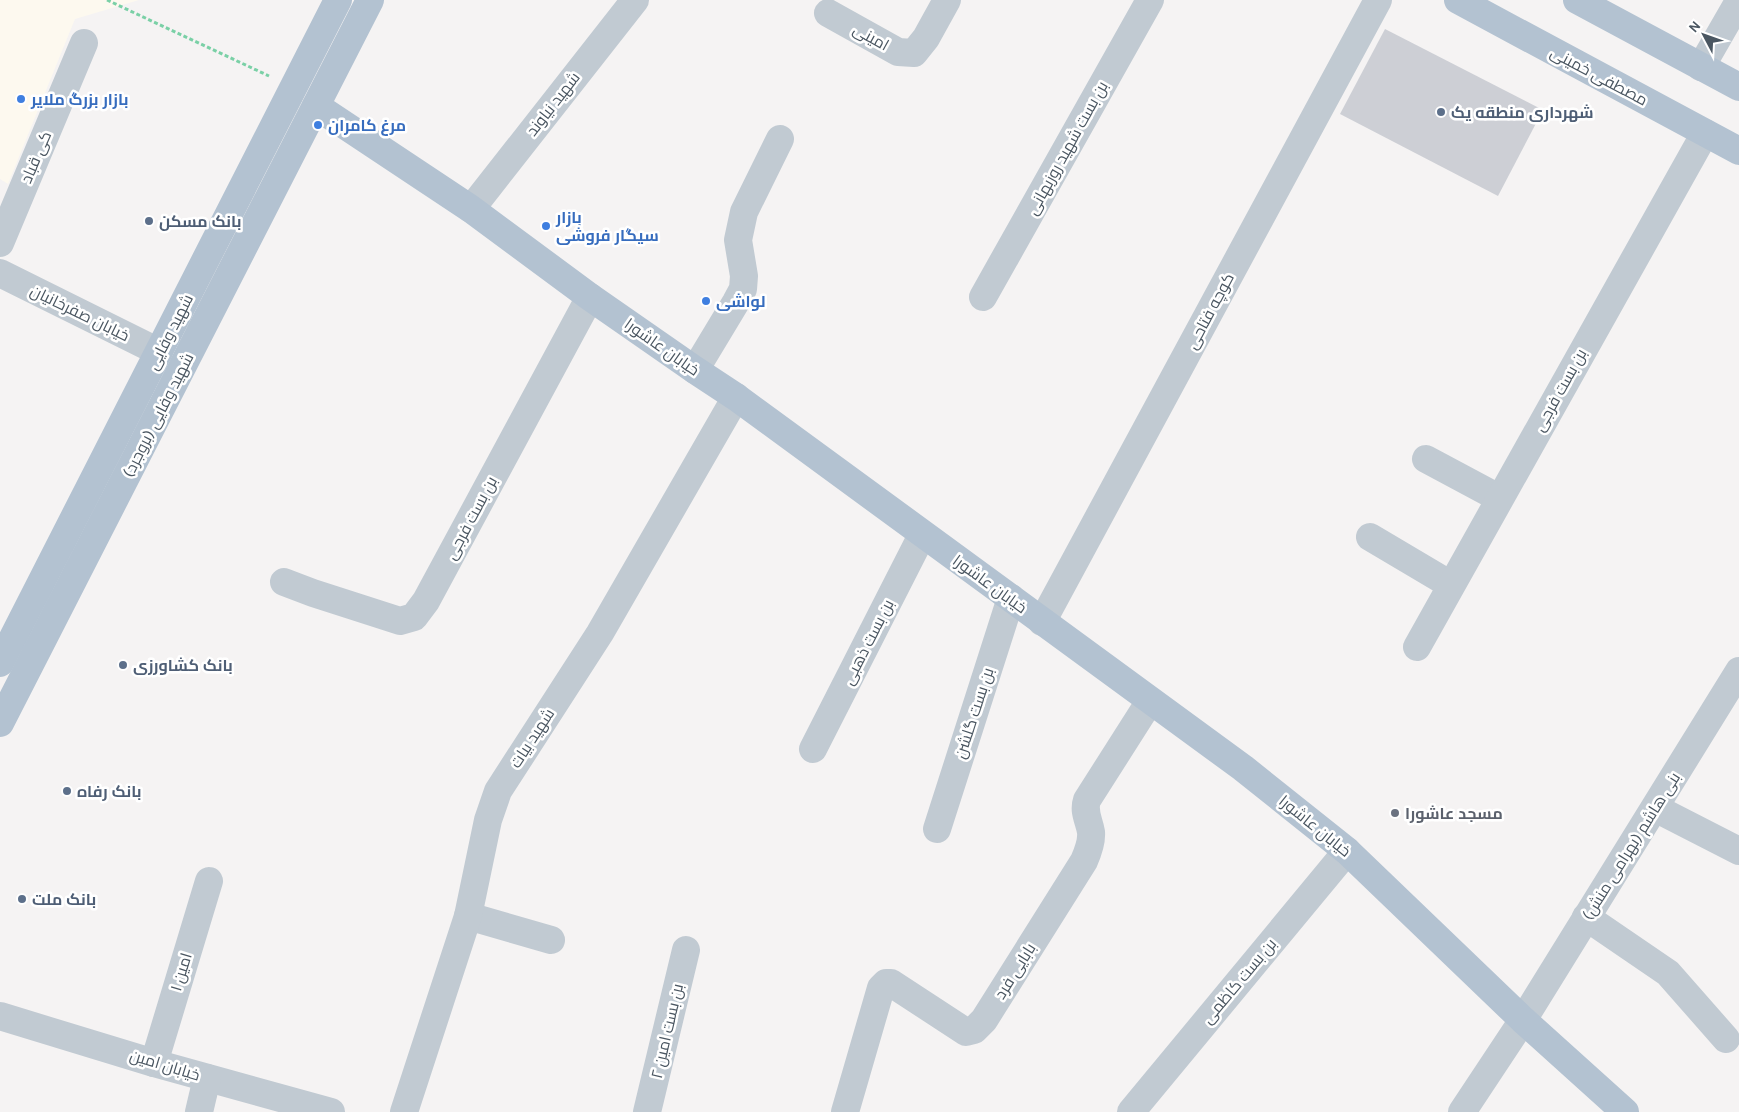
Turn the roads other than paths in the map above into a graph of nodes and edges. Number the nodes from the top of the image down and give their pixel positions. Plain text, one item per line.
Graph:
1 (338, 0) edge
2 (370, 0) edge
3 (635, 0) edge
4 (947, 0) edge
5 (1150, 0) edge
6 (1378, 0) edge
7 (1458, 0) edge
8 (1577, 0) edge
9 (1739, 1) edge
10 (828, 13) dead end
11 (84, 43) dead end
12 (1701, 67) junction
13 (1739, 88) edge
14 (316, 106) junction
15 (1705, 133) junction
16 (780, 139) dead end
17 (1739, 151) edge
18 (470, 209) junction
19 (0, 243) edge
20 (0, 273) edge
21 (590, 297) junction
22 (983, 297) dead end
23 (159, 352) junction
24 (694, 370) junction
25 (736, 397) junction
26 (1426, 459) dead end
27 (1499, 498) junction
28 (922, 535) junction
29 (1370, 537) dead end
30 (284, 582) dead end
31 (1451, 585) junction
32 (1011, 598) junction
33 (1042, 622) junction
34 (1417, 647) dead end
35 (0, 663) edge
36 (1739, 671) edge
37 (1150, 701) junction
38 (0, 723) edge
39 (813, 750) dead end
40 (1654, 808) junction
41 (937, 829) dead end
42 (1347, 851) junction
43 (1739, 851) edge
44 (209, 881) dead end
45 (468, 916) junction
46 (1586, 917) junction
47 (551, 940) dead end
48 (686, 950) dead end
49 (0, 1016) edge
50 (1523, 1020) junction
51 (1726, 1039) dead end
52 (154, 1063) junction
53 (207, 1078) junction
54 (199, 1112) edge
55 (331, 1112) edge
56 (404, 1112) edge
57 (647, 1112) edge
58 (845, 1112) edge
59 (1131, 1112) edge
60 (1462, 1112) edge
61 (1625, 1112) edge

1 - 23 main road, شهید وفایی
2 - 14 main road
3 - 18 street, شهید نیاوند
4 - 10 street, امینی
5 - 22 street, بن بست شهید روزبهانی
6 - 33 street, کوچه فتاحی
7 - 15 main road, مصطفی خمینی
8 - 12 main road
9 - 12 street
11 - 19 street, کی قباد
12 - 13 main road
14 - 18 main road, خیابان عاشورا
14 - 38 main road, شهید وفایی (بروجرد)
15 - 17 main road, مصطفی خمینی
15 - 27 street, بن بست فرجی
16 - 24 street
18 - 21 main road, خیابان عاشورا
20 - 23 street, خیابان صفرخانیان
21 - 24 main road, خیابان عاشورا
21 - 30 street, بن بست فرجی
23 - 35 main road, شهید وفایی
24 - 25 main road, خیابان عاشورا
25 - 28 main road, خیابان عاشورا
25 - 45 street, شهید بیات
26 - 27 street
27 - 31 street, بن بست فرجی
28 - 32 main road, خیابان عاشورا
28 - 39 street, بن بست ذهبی
29 - 31 street
31 - 34 street, بن بست فرجی
32 - 33 main road, خیابان عاشورا
32 - 41 street, بن بست گلشن
33 - 37 main road, خیابان عاشورا
36 - 40 street, بنی هاشم (بهرامی منش)
37 - 42 main road, خیابان عاشورا
37 - 58 street, بابایی فرد
40 - 43 street
40 - 46 street, بنی هاشم (بهرامی منش)
42 - 50 main road, خیابان عاشورا
42 - 59 street, بن بست کاظمی
44 - 52 street, امین ۱
45 - 47 street
45 - 56 street, شهید بیات
46 - 50 street, بنی هاشم (بهرامی منش)
46 - 51 street
48 - 57 street, بن بست امین ۲
49 - 52 street, خیابان امین
50 - 60 street, بنی هاشم (بهرامی منش)
50 - 61 main road, خیابان عاشورا
52 - 53 street, خیابان امین
53 - 54 street
53 - 55 street, خیابان امین

